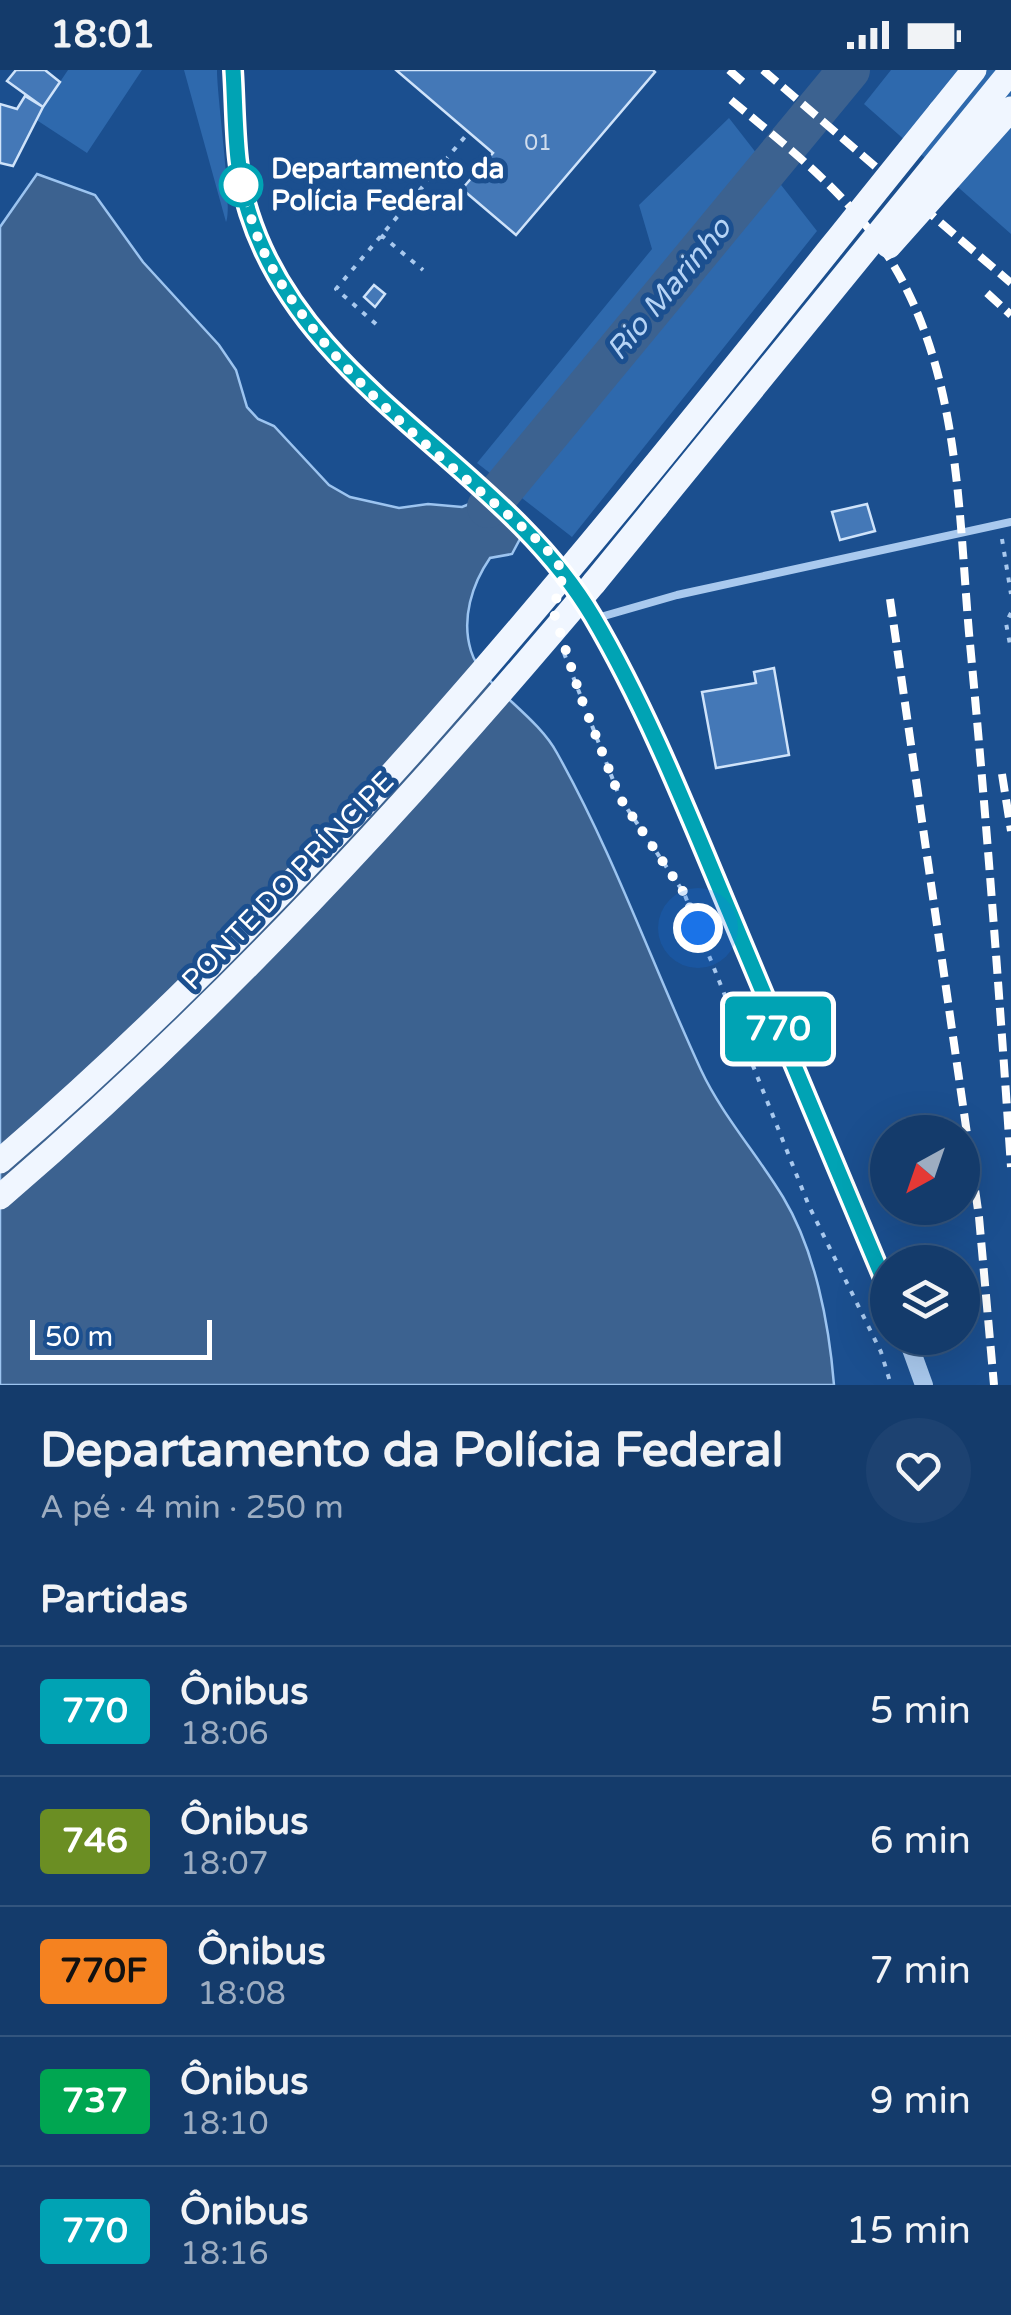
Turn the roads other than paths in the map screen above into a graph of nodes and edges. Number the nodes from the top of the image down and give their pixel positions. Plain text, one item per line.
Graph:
1 (233, 70) edge
2 (972, 70) edge
3 (1011, 71) edge
4 (1011, 109) edge
5 (656, 507) junction
6 (1011, 522) edge
7 (594, 619) junction
8 (0, 1162) edge
9 (0, 1198) edge
10 (870, 1247) edge
11 (913, 1355) edge
12 (924, 1385) edge

1 - 7 street
2 - 8 main road, PONTE DO PRÍNCIPE, bridge
3 - 5 main road, bridge
4 - 5 main road, bridge
5 - 9 main road, PONTE DO PRÍNCIPE, bridge
6 - 7 lane
7 - 10 street
11 - 12 street

